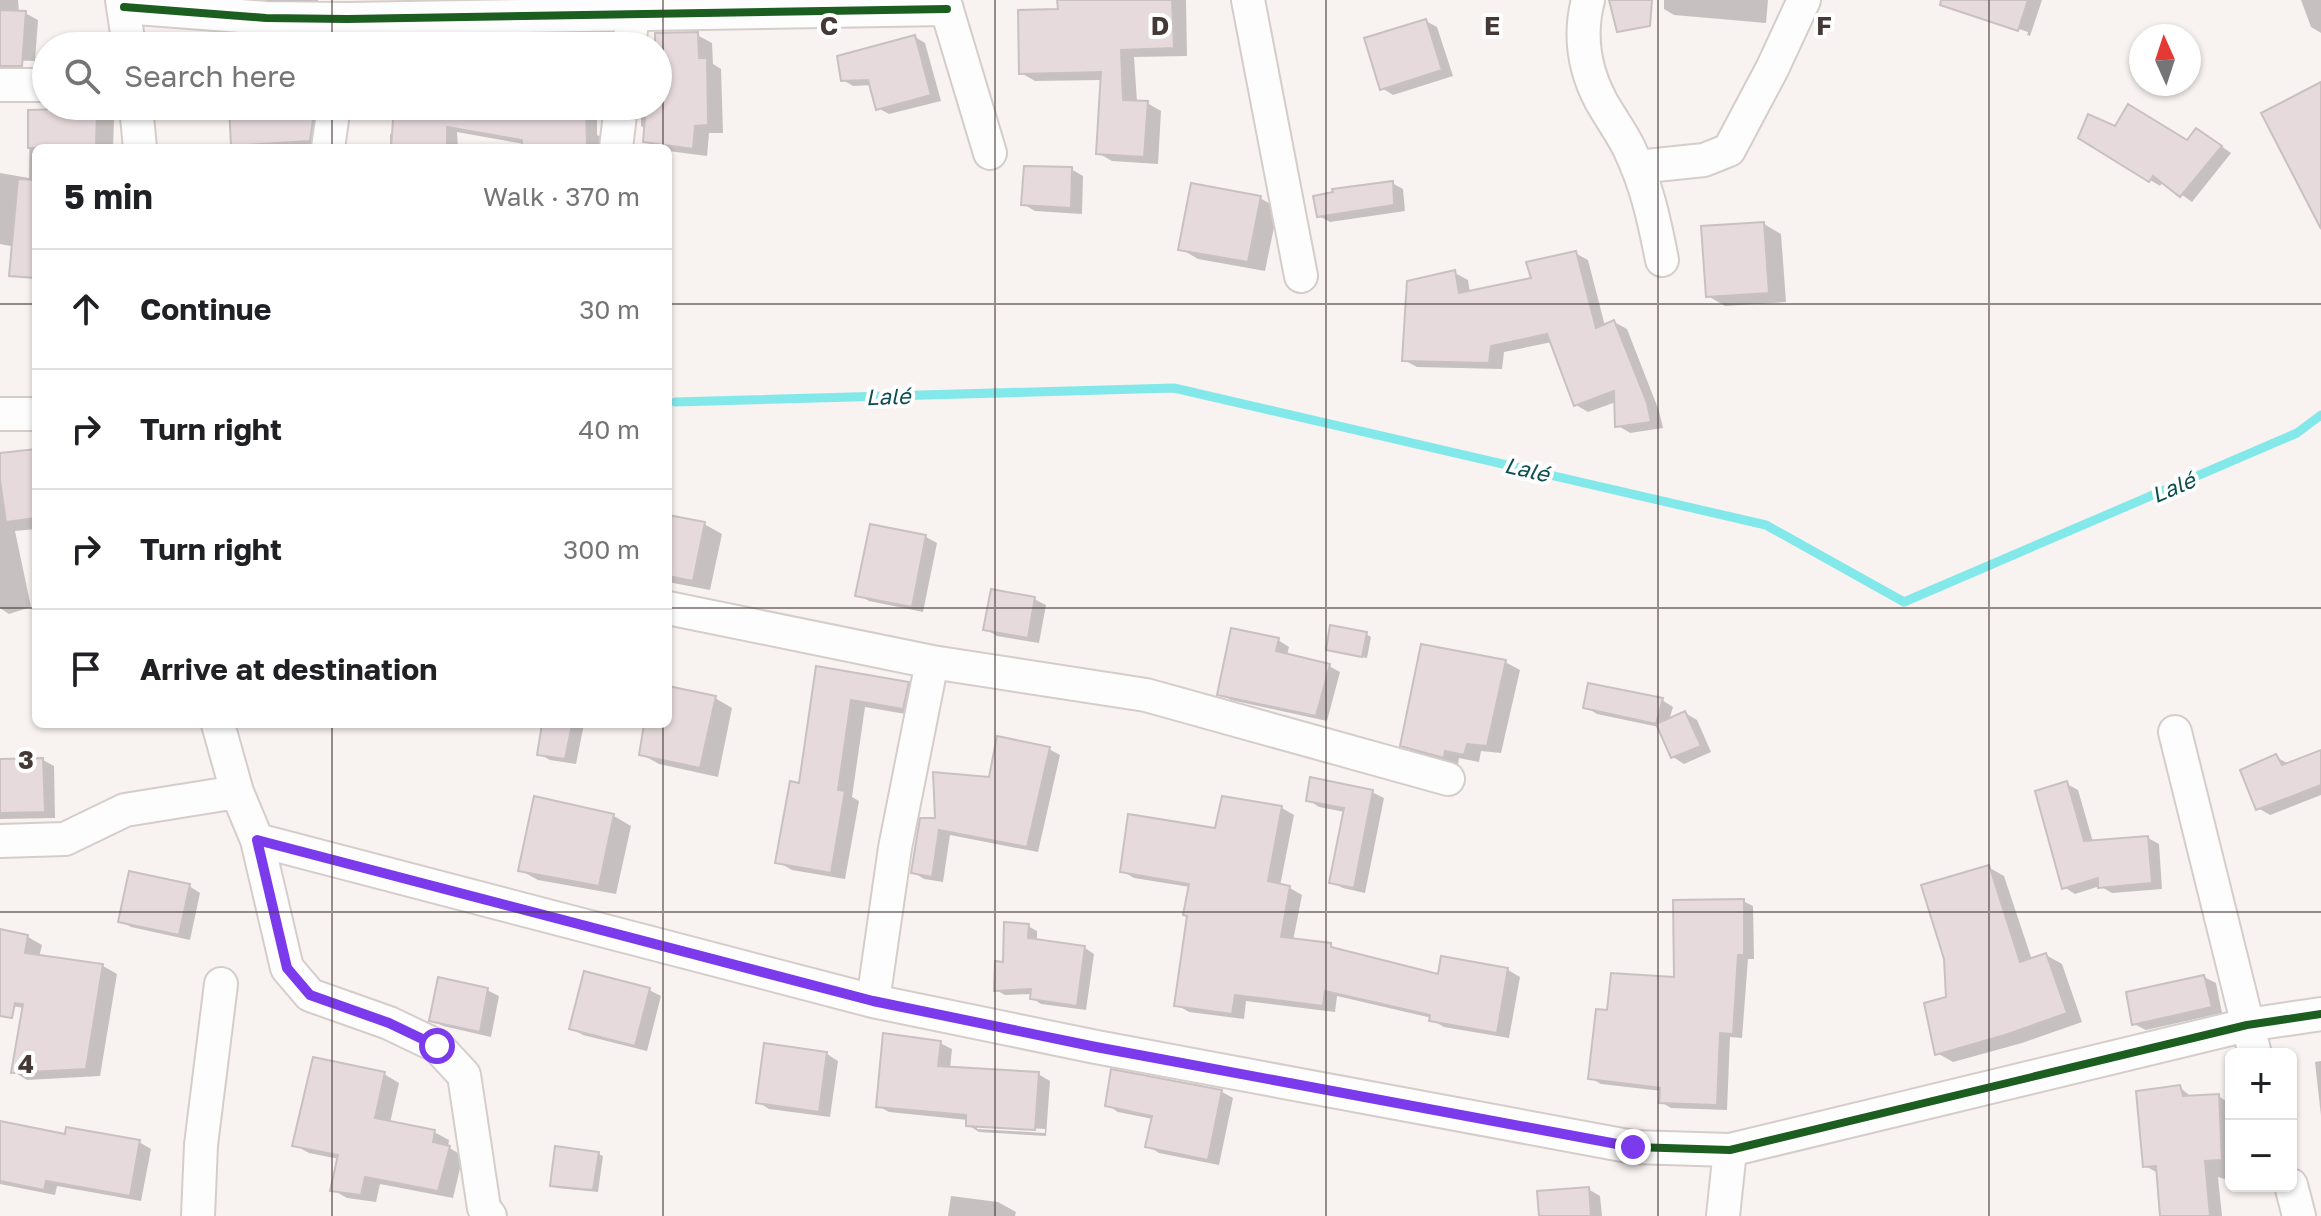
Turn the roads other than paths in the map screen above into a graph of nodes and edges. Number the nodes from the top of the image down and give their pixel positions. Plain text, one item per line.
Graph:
1 (1248, 0) edge
2 (1588, 0) edge
3 (1804, 0) edge
4 (123, 4) edge
5 (946, 5) edge
6 (633, 14) junction
7 (127, 32) edge
8 (345, 32) edge
9 (631, 32) edge
10 (0, 85) edge
11 (32, 85) edge
12 (137, 120) edge
13 (332, 120) edge
14 (619, 120) edge
15 (140, 144) edge
16 (329, 144) edge
17 (616, 144) edge
18 (990, 153) dead end
19 (1637, 167) junction
20 (1662, 260) dead end
21 (1301, 276) dead end
22 (0, 414) edge
23 (32, 414) edge
24 (672, 609) edge
25 (932, 662) junction
26 (219, 728) edge
27 (2175, 732) dead end
28 (1448, 779) dead end
29 (237, 792) junction
30 (257, 840) junction
31 (0, 841) edge
32 (221, 984) dead end
33 (873, 1001) junction
34 (2321, 1014) edge
35 (2251, 1040) edge
36 (1730, 1150) junction
37 (2293, 1192) edge
38 (198, 1216) edge
39 (490, 1216) edge
40 (1723, 1216) edge
41 (2299, 1216) edge

1 - 21 street
2 - 19 street
3 - 19 street
4 - 7 street
4 - 8 street
5 - 6 street
5 - 18 street
6 - 8 street
6 - 9 street
10 - 11 street
12 - 15 street
13 - 16 street
14 - 17 street
19 - 20 street
22 - 23 street
24 - 25 street
25 - 28 street
25 - 33 street
26 - 29 street
27 - 35 street
29 - 30 street
29 - 31 street
30 - 33 street
30 - 39 street
32 - 38 street
33 - 36 street
34 - 35 street
35 - 36 street
36 - 40 street
37 - 41 street

